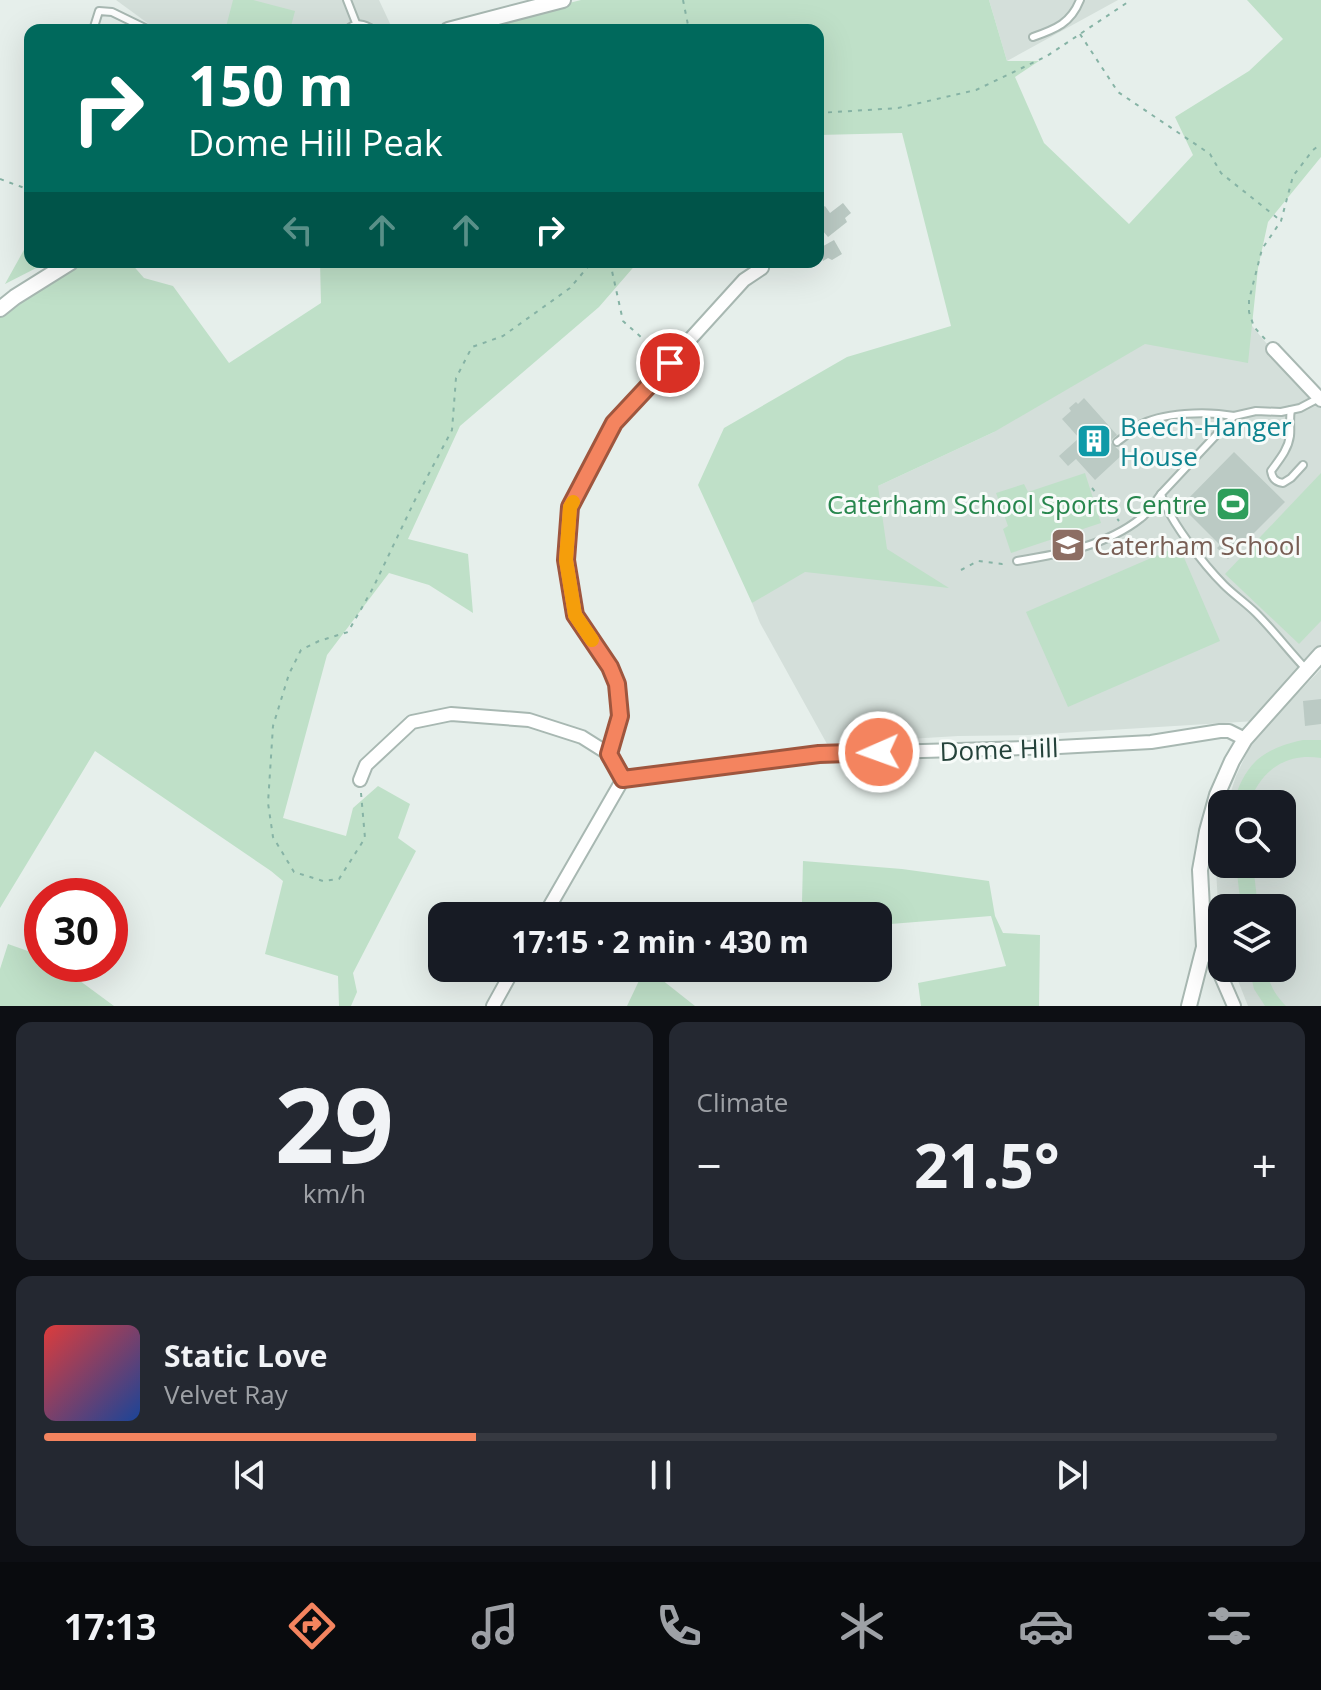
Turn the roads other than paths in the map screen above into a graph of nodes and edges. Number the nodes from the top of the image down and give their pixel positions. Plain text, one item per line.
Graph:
1 (347, 0) edge
2 (563, 0) edge
3 (1080, 0) edge
4 (356, 23) joint
5 (95, 24) edge
6 (137, 24) edge
7 (361, 24) edge
8 (471, 24) edge
9 (1033, 37) dead end
10 (62, 268) edge
11 (762, 268) dead end
12 (0, 309) edge
13 (1273, 349) road end
14 (1320, 399) edge
15 (1291, 410) junction
16 (1234, 416) junction
17 (1117, 442) dead end
18 (1303, 465) dead end
19 (1161, 494) junction
20 (1017, 561) road end
21 (1321, 654) edge
22 (1306, 669) junction
23 (1245, 739) junction
24 (609, 754) junction
25 (623, 779) junction
26 (360, 780) road end
27 (552, 902) edge
28 (1204, 947) junction
29 (506, 982) edge
30 (493, 1006) edge
31 (1189, 1006) edge
32 (1234, 1006) edge

1 - 4 lane
2 - 8 street
3 - 9 lane
4 - 7 lane
5 - 6 lane
10 - 12 street
11 - 24 street
13 - 14 street
14 - 15 lane
15 - 16 lane
15 - 18 lane
16 - 17 lane
16 - 19 lane
19 - 20 lane
19 - 22 lane
21 - 22 street
22 - 23 street
23 - 25 street, Dome Hill
23 - 28 street
24 - 25 street
24 - 26 street
25 - 27 street
28 - 31 street
28 - 32 street
29 - 30 street

